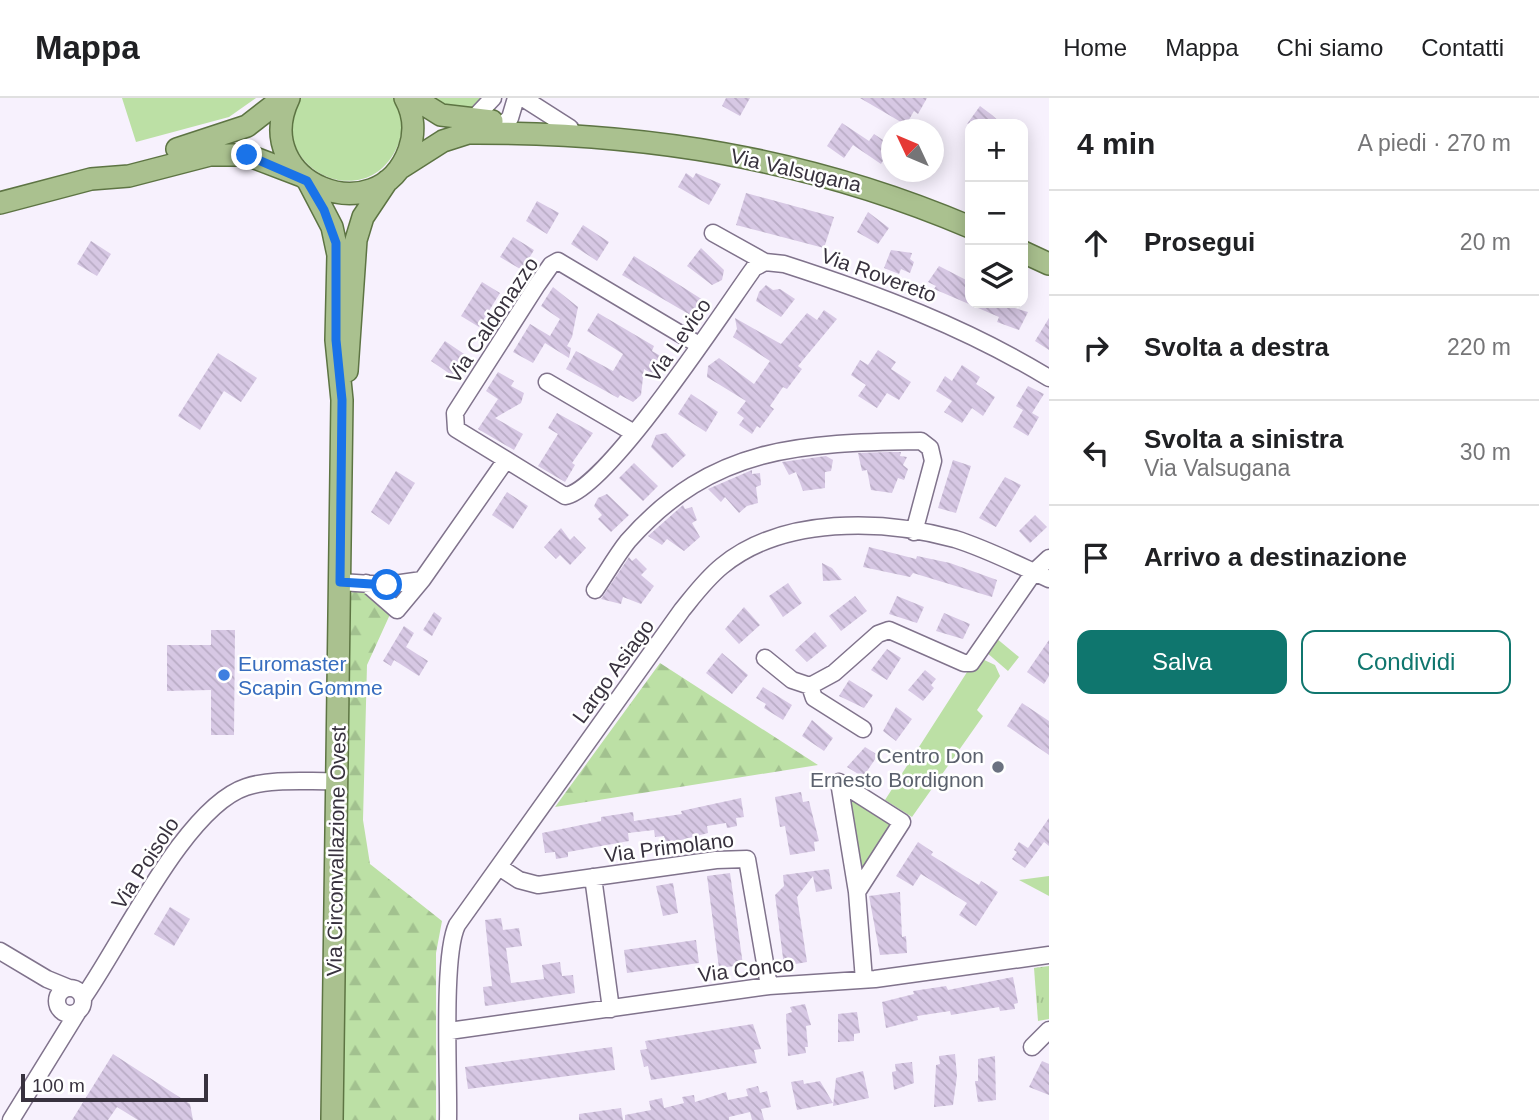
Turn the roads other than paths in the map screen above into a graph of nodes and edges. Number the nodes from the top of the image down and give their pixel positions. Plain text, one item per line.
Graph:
1 (286, 98) edge
2 (405, 98) edge
3 (414, 98) edge
4 (493, 98) edge
5 (516, 98) edge
6 (523, 98) edge
7 (473, 119) junction
8 (506, 122) junction
9 (570, 128) junction
10 (454, 137) junction
11 (616, 137) junction
12 (393, 175) junction
13 (91, 179) junction
14 (305, 179) junction
15 (0, 203) edge
16 (965, 225) edge
17 (713, 233) dead end
18 (1028, 254) edge
19 (1049, 264) edge
20 (760, 265) junction
21 (699, 345) junction
22 (1049, 378) edge
23 (547, 383) dead end
24 (342, 400) junction
25 (635, 433) junction
26 (506, 460) junction
27 (574, 495) joint
28 (914, 532) junction
29 (1049, 558) edge
30 (1042, 576) edge
31 (422, 580) junction
32 (340, 582) junction
33 (366, 583) junction
34 (595, 590) dead end
35 (765, 659) dead end
36 (810, 686) junction
37 (863, 729) dead end
38 (337, 781) junction
39 (499, 867) junction
40 (593, 877) junction
41 (857, 892) junction
42 (0, 951) edge
43 (1049, 956) edge
44 (864, 980) junction
45 (769, 986) junction
46 (73, 997) junction
47 (611, 1009) junction
48 (1049, 1030) edge
49 (449, 1031) junction
50 (1032, 1047) dead end
51 (11, 1120) edge
52 (332, 1120) edge
53 (448, 1120) edge

1 - 13 main road
1 - 14 main road, Via Circonvallazione Ovest
2 - 12 main road, Via Circonvallazione Ovest
3 - 7 main road, Via Valsugana
4 - 7 street
5 - 8 street
6 - 9 street
7 - 8 main road, Via Valsugana
8 - 9 main road, Via Valsugana
8 - 10 street
9 - 11 main road, Via Valsugana
10 - 11 main road, Via Valsugana
10 - 12 main road, Via Valsugana
11 - 16 main road, Via Valsugana
12 - 14 main road
12 - 24 main road, Via Circonvallazione Ovest
13 - 14 main road
13 - 15 main road
14 - 24 main road, Via Circonvallazione Ovest
17 - 20 street, Via Rovereto
18 - 19 main road
20 - 21 street, Via Levico
20 - 22 street, Via Rovereto
21 - 25 street, Via Levico
21 - 26 street, Via Caldonazzo
23 - 25 street
24 - 32 main road, Via Circonvallazione Ovest
25 - 27 street, Via Levico
26 - 27 street, Via Caldonazzo
26 - 31 street
28 - 30 street, Largo Asiago
28 - 34 street
28 - 39 street, Largo Asiago
29 - 30 street
30 - 36 street
31 - 33 street
31 - 33 street
32 - 33 street
32 - 38 main road, Via Circonvallazione Ovest
35 - 36 street
36 - 37 street
38 - 46 street, Via Poisolo
38 - 52 main road, Via Circonvallazione Ovest
39 - 40 street, Via Primolano
39 - 49 street, Largo Asiago
40 - 45 street, Via Primolano
40 - 47 street, Via Primolano
41 - 41 street
41 - 44 street
42 - 46 street
43 - 44 street, Via Conco
44 - 45 street, Via Conco
45 - 47 street, Via Conco
46 - 51 street
47 - 49 street, Via Conco
48 - 50 street
49 - 53 street, Largo Asiago

